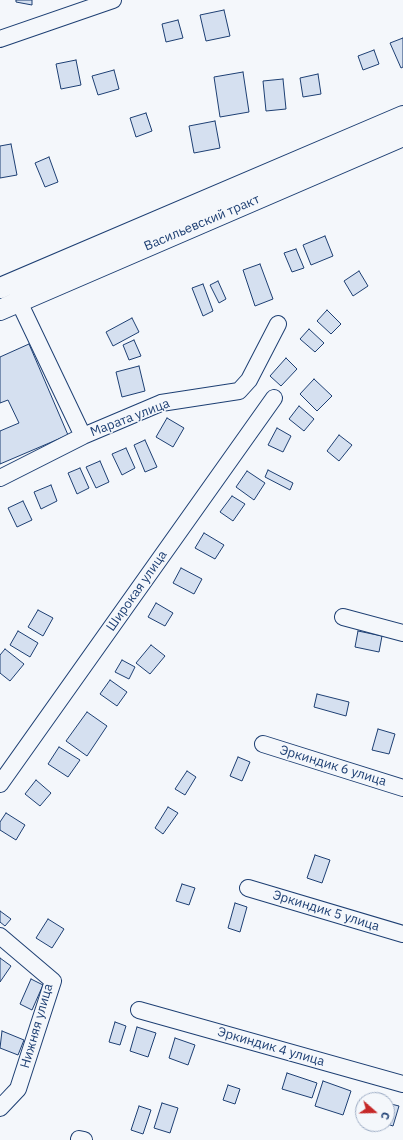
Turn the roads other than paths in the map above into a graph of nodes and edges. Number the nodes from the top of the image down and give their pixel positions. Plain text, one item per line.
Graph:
1 (113, 0) edge
2 (0, 39) edge
3 (403, 116) edge
4 (403, 136) edge
5 (0, 288) edge
6 (19, 302) junction
7 (0, 310) edge
8 (278, 324) dead end
9 (274, 398) dead end
10 (83, 436) junction
11 (0, 478) edge
12 (343, 617) dead end
13 (403, 633) edge
14 (263, 744) dead end
15 (0, 784) edge
16 (403, 788) edge
17 (248, 888) dead end
18 (403, 934) edge
19 (0, 936) edge
20 (139, 1010) dead end
21 (403, 1084) edge
22 (0, 1108) edge

1 - 2 street
3 - 5 main road, Васильевский тракт
4 - 6 main road, Васильевский тракт
6 - 7 main road, Васильевский тракт
6 - 10 street
8 - 10 street, Марата улица
9 - 15 street, Широкая улица
10 - 11 street, Марата улица
12 - 13 street
14 - 16 street, Эркиндик 6 улица
17 - 18 street, Эркиндик 5 улица
19 - 22 street, Нижняя улица
20 - 21 street, Эркиндик 4 улица

